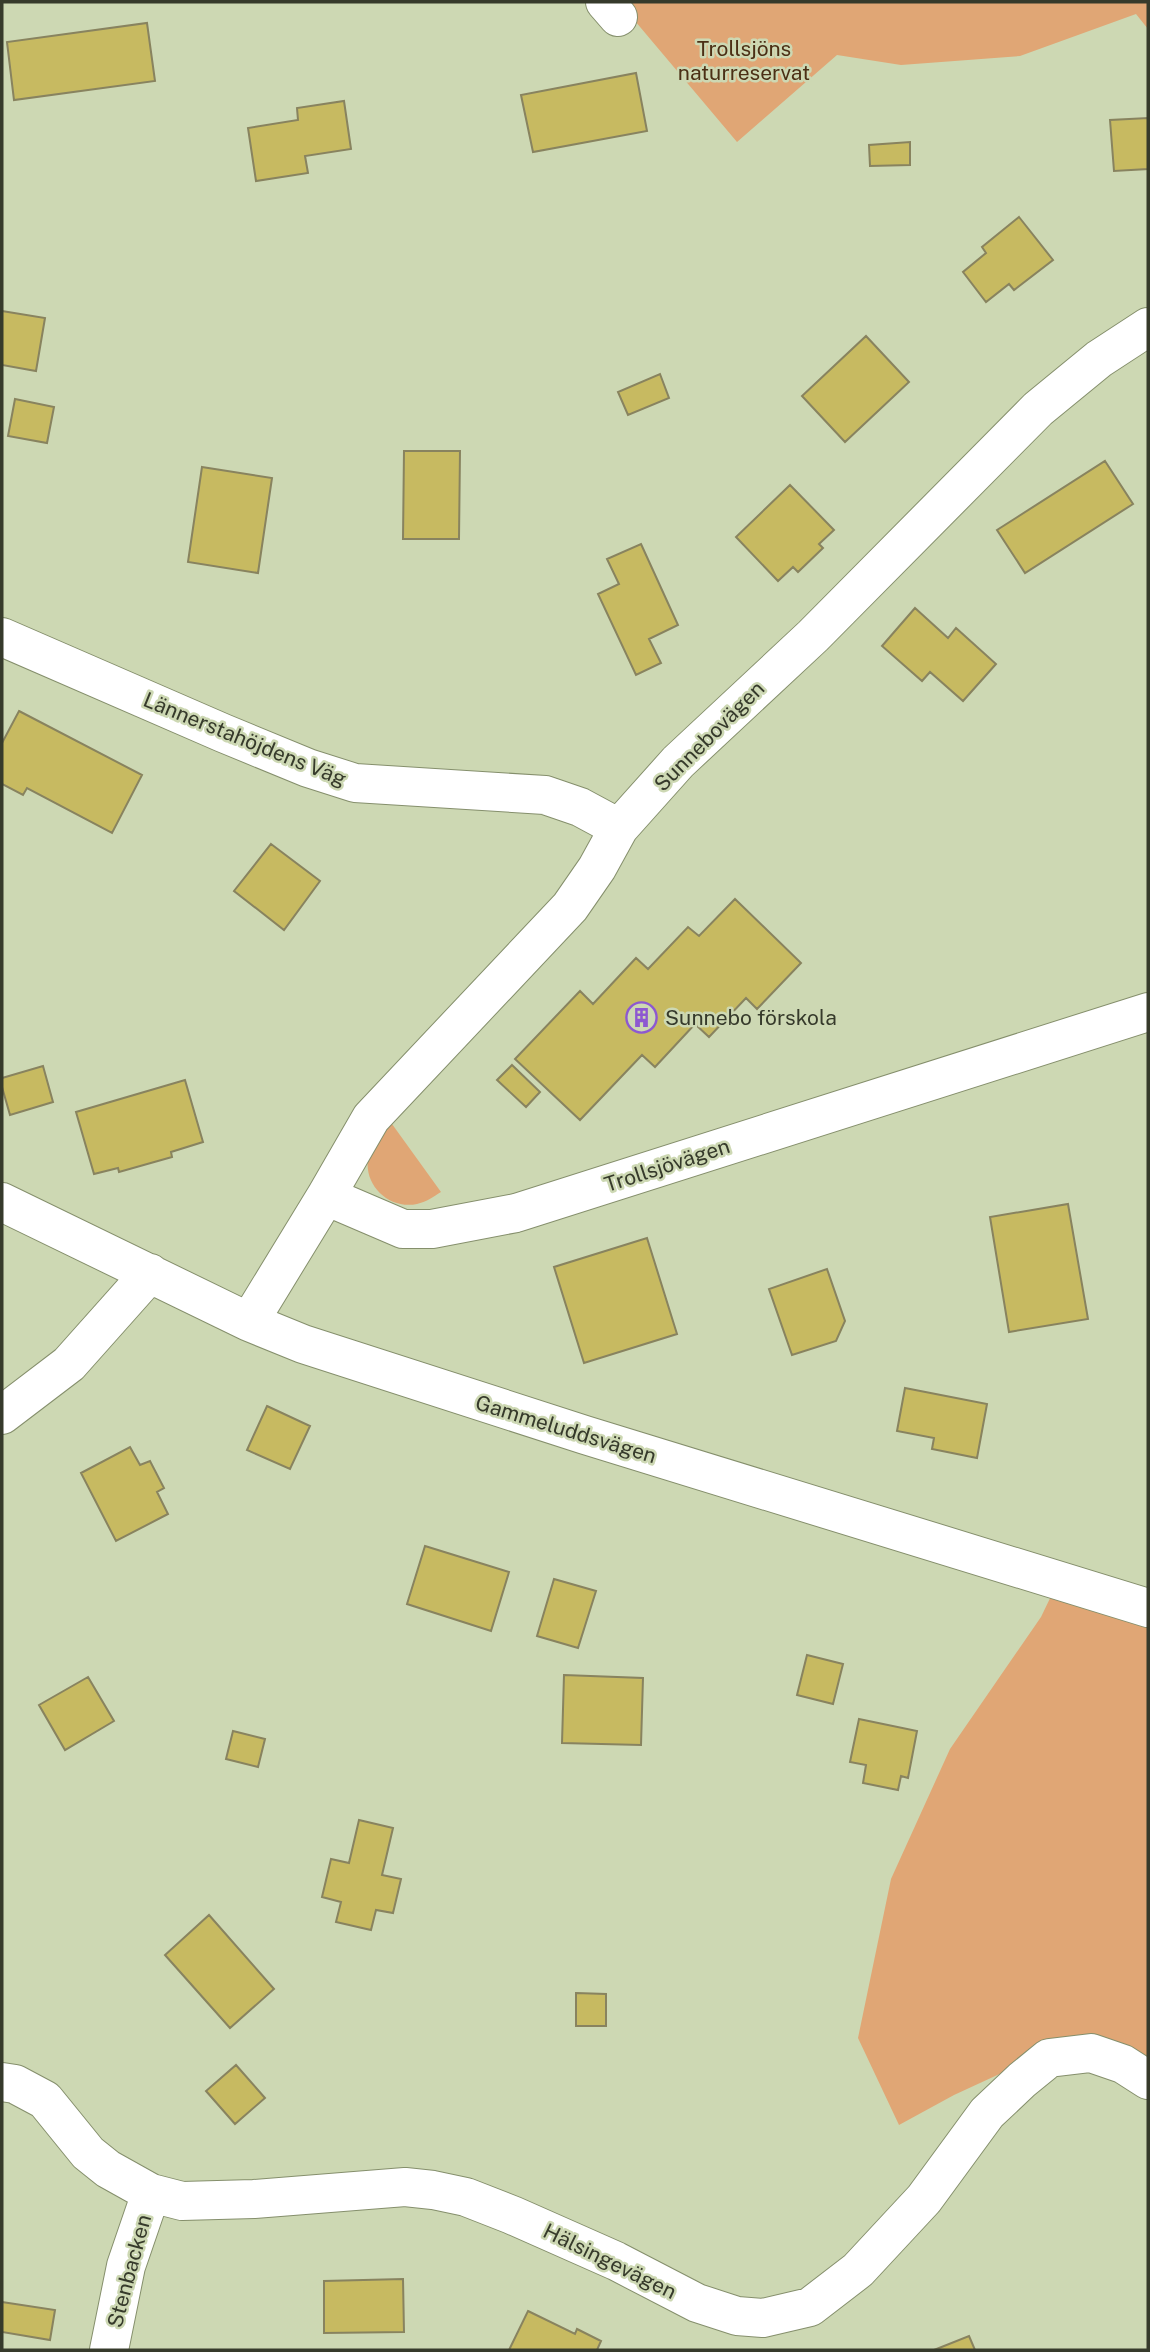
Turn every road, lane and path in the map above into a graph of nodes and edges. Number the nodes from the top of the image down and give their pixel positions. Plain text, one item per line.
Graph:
1 (1148, 327) edge
2 (2, 637) edge
3 (619, 828) junction
4 (1148, 1012) edge
5 (326, 1196) junction
6 (2, 1202) edge
7 (149, 1273) junction
8 (249, 1322) junction
9 (2, 1415) edge
10 (1148, 1608) edge
11 (1148, 2080) edge
12 (2, 2082) edge
13 (150, 2193) junction
14 (109, 2350) edge

1 - 3 street, Sunnebovägen
2 - 3 street, Lännerstahöjdens Väg
3 - 5 street, Sunnebovägen
4 - 5 street, Trollsjövägen
5 - 8 street
6 - 7 street, Gammeluddsvägen
7 - 8 street, Gammeluddsvägen
7 - 9 street
8 - 10 street, Gammeluddsvägen
11 - 13 street, Hälsingevägen
12 - 13 street, Hälsingevägen
13 - 14 street, Stenbacken

